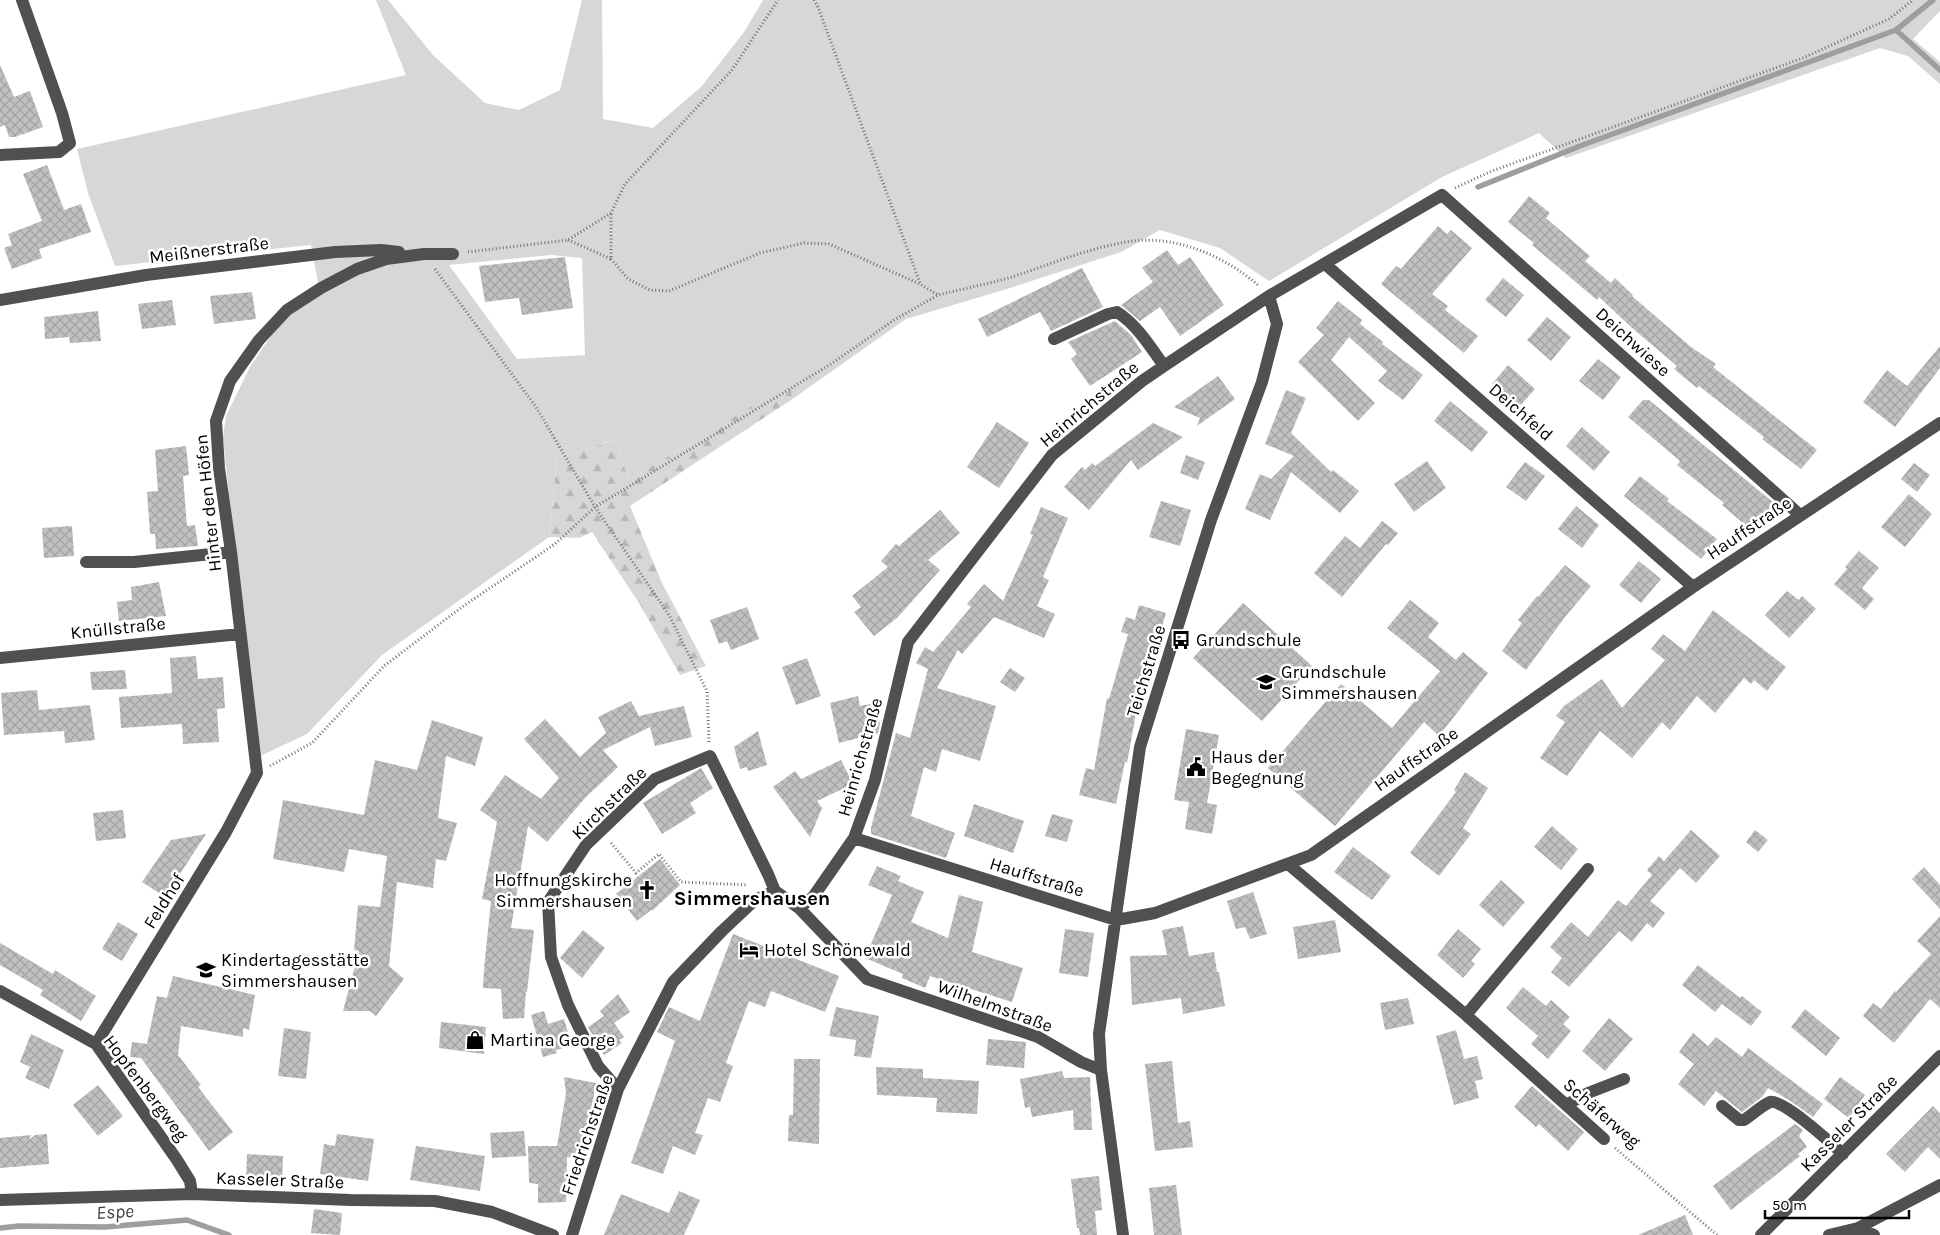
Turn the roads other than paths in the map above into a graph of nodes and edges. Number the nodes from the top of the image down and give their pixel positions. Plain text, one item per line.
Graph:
1 (22, 0) edge
2 (0, 155) edge
3 (1442, 194) joint
4 (424, 254) junction
5 (453, 254) road end
6 (1325, 264) junction
7 (1270, 296) junction
8 (0, 300) edge
9 (1054, 339) dead end
10 (1164, 366) junction
11 (1940, 423) edge
12 (1800, 515) junction
13 (231, 552) junction
14 (86, 562) dead end
15 (1693, 587) junction
16 (240, 634) junction
17 (0, 658) edge
18 (257, 773) joint
19 (854, 838) junction
20 (1288, 864) junction
21 (1588, 869) dead end
22 (772, 886) junction
23 (799, 908) junction
24 (1116, 920) junction
25 (0, 991) edge
26 (1466, 1015) junction
27 (96, 1044) junction
28 (1940, 1056) edge
29 (1101, 1070) junction
30 (1624, 1079) dead end
31 (618, 1089) junction
32 (1566, 1104) junction
33 (1722, 1106) dead end
34 (1604, 1139) road end
35 (1843, 1154) junction
36 (1940, 1186) edge
37 (192, 1194) junction
38 (0, 1200) edge
39 (1858, 1228) junction
40 (553, 1235) edge
41 (572, 1235) edge
42 (1122, 1235) edge
43 (1762, 1235) edge
44 (1829, 1235) edge
45 (1874, 1235) edge

1 - 2 street
3 - 6 street, Heinrichstraße
3 - 12 street, Deichwiese
4 - 5 street, Hinter den Höfen
4 - 8 street, Meißnerstraße
4 - 13 street, Hinter den Höfen
6 - 7 street, Heinrichstraße
6 - 15 street, Deichfeld
7 - 10 street, Heinrichstraße
7 - 24 street, Teichstraße
9 - 10 street
10 - 19 street, Heinrichstraße
11 - 12 street, Hauffstraße
12 - 15 street, Hauffstraße
13 - 14 street
13 - 16 street, Hinter den Höfen
15 - 20 street, Hauffstraße
16 - 17 street, Knüllstraße
16 - 18 street, Hinter den Höfen
18 - 27 street, Feldhof
19 - 23 street
19 - 24 street, Hauffstraße
20 - 24 street, Hauffstraße
20 - 26 street, Schäferweg
21 - 26 street
22 - 23 street
22 - 31 street, Friedrichstraße
22 - 31 street, Kirchstraße
23 - 29 street, Wilhelmstraße
24 - 29 street, Teichstraße
25 - 27 street, Hopfenbergweg
26 - 32 street, Schäferweg
27 - 37 street, Hopfenbergweg
28 - 35 street, Kasseler Straße
29 - 42 street
30 - 32 street
31 - 41 street, Friedrichstraße
32 - 34 street, Schäferweg
33 - 35 street
35 - 43 street, Kasseler Straße
36 - 39 street
37 - 38 street, Kasseler Straße
37 - 40 street, Kasseler Straße
39 - 44 street
39 - 45 street

